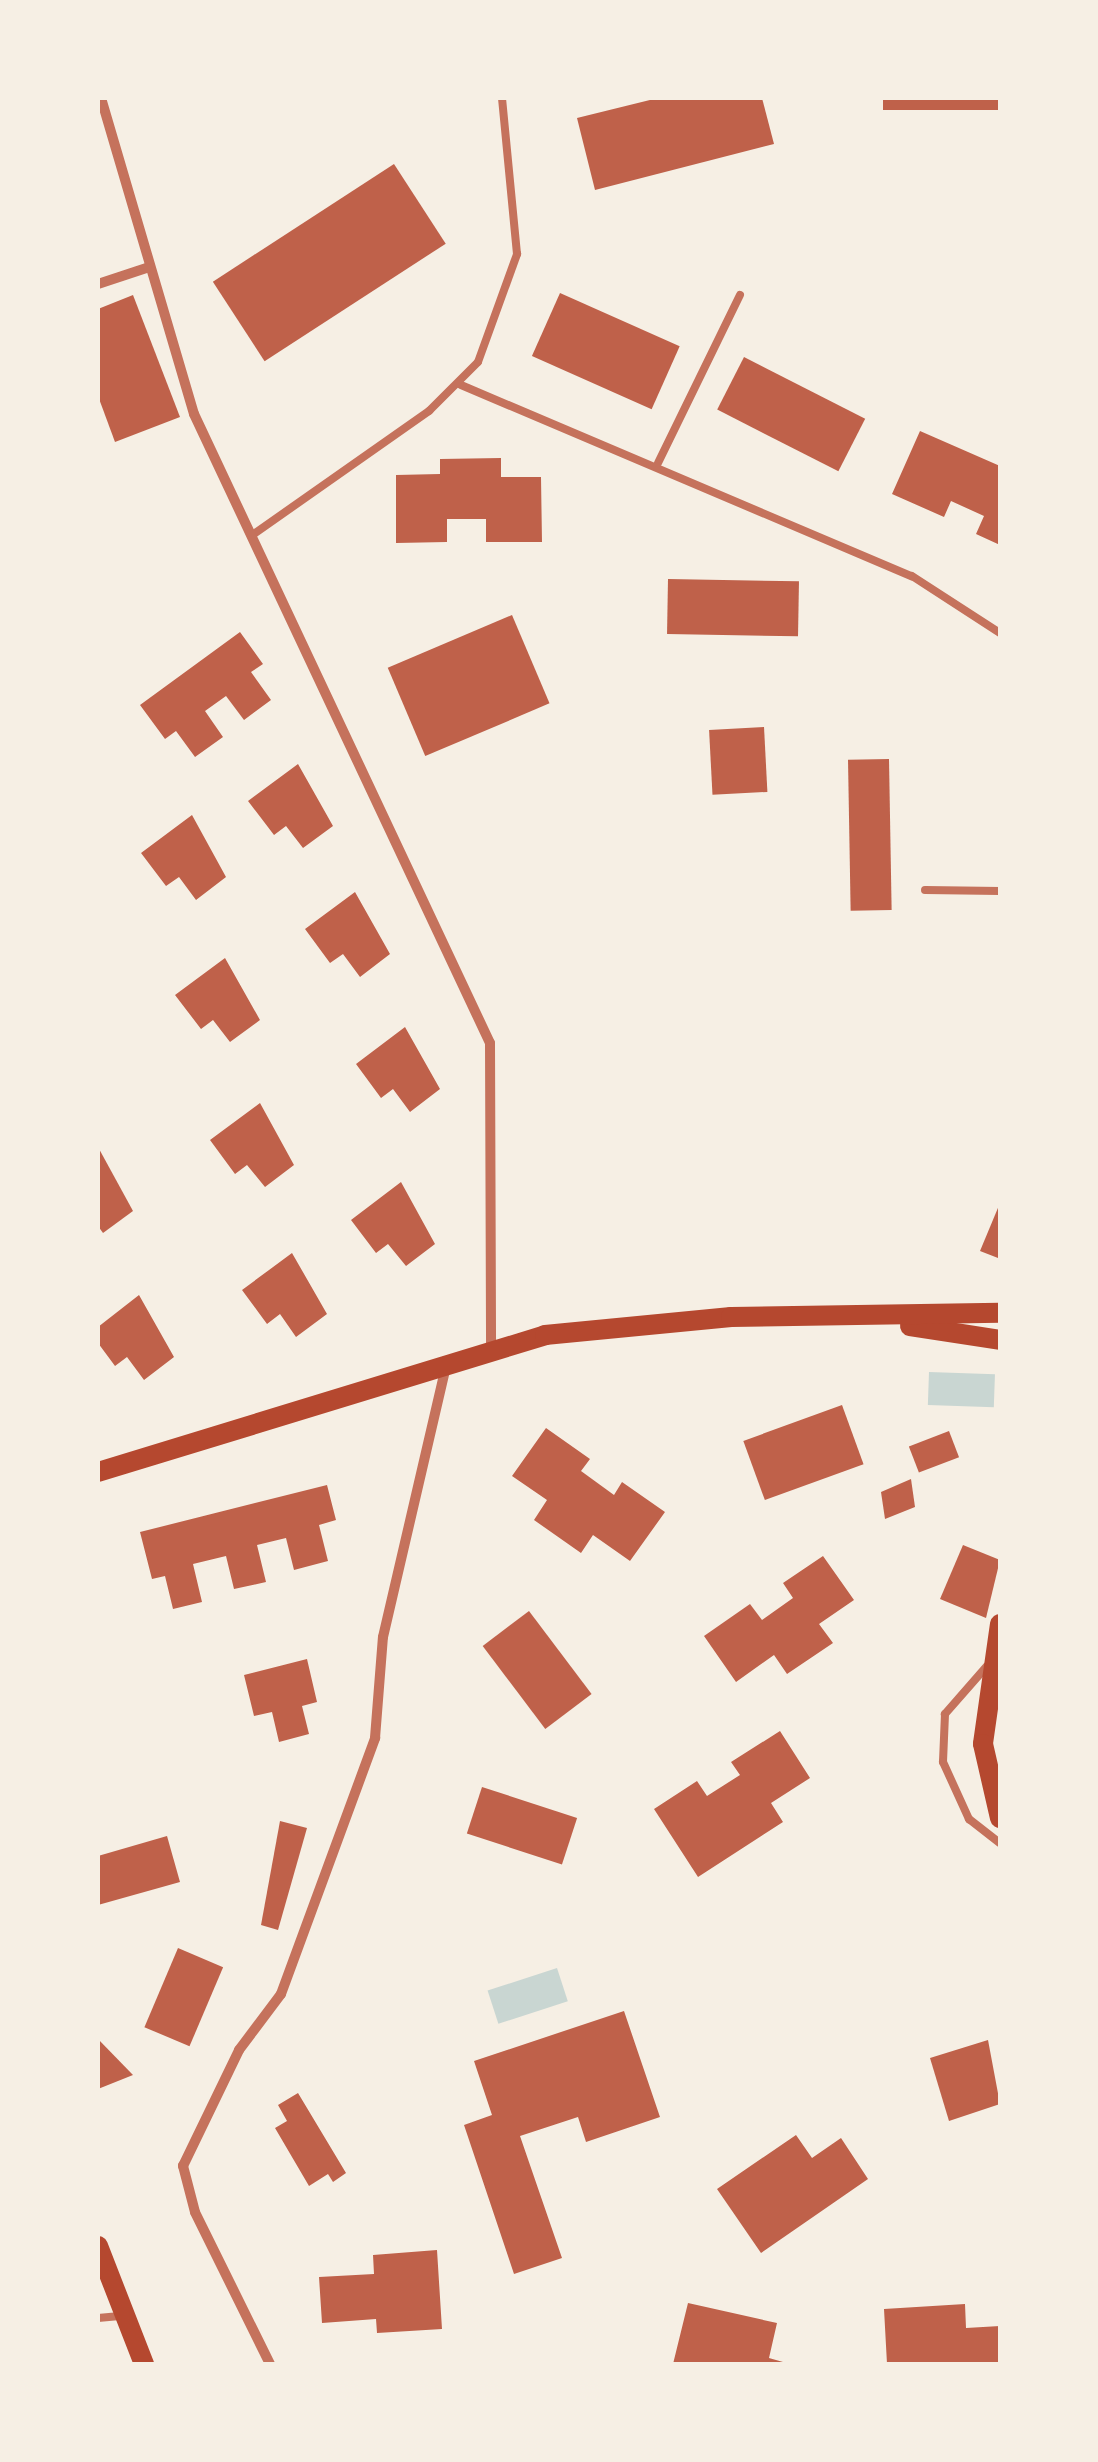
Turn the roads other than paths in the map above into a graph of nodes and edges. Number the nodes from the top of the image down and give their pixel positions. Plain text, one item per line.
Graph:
1 (101, 98) edge
2 (502, 98) edge
3 (146, 268) junction
4 (98, 284) edge
5 (740, 295) dead end
6 (461, 385) junction
7 (658, 464) junction
8 (251, 536) junction
9 (1000, 632) edge
10 (924, 890) dead end
11 (1000, 891) edge
12 (1000, 1313) edge
13 (853, 1320) junction
14 (1000, 1340) edge
15 (491, 1345) junction
16 (447, 1360) junction
17 (100, 1472) edge
18 (1000, 1624) edge
19 (990, 1662) junction
20 (1000, 1818) edge
21 (1000, 1843) edge
22 (98, 2246) edge
23 (125, 2316) junction
24 (98, 2318) edge
25 (144, 2364) edge
26 (270, 2364) edge

1 - 3 street
2 - 6 lane
3 - 4 street
3 - 8 street
5 - 7 lane
6 - 7 lane
6 - 8 lane
7 - 9 lane
8 - 15 street
10 - 11 lane
12 - 13 main road
13 - 14 main road
13 - 15 main road
15 - 16 main road
16 - 17 main road
16 - 26 street
18 - 19 main road
19 - 20 main road
19 - 21 lane
22 - 23 main road
23 - 24 lane
23 - 25 main road

